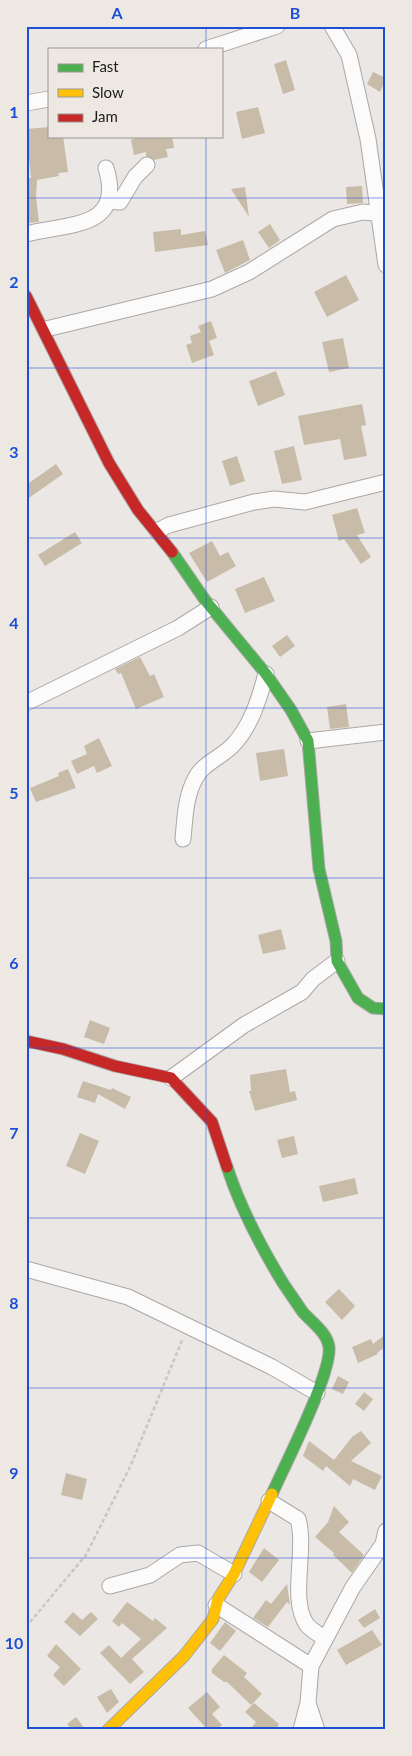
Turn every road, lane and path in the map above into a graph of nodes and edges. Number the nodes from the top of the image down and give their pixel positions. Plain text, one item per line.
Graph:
1 (277, 26) edge
2 (332, 26) edge
3 (209, 48) edge
4 (48, 99) edge
5 (26, 103) edge
6 (147, 165) dead end
7 (106, 168) dead end
8 (108, 201) junction
9 (382, 214) edge
10 (26, 234) edge
11 (386, 264) edge
12 (26, 296) edge
13 (46, 329) junction
14 (386, 482) edge
15 (157, 531) junction
16 (212, 607) junction
17 (266, 674) junction
18 (26, 703) edge
19 (386, 732) edge
20 (308, 741) junction
21 (183, 839) dead end
22 (337, 961) junction
23 (386, 1009) edge
24 (26, 1042) edge
25 (171, 1078) junction
26 (26, 1269) edge
27 (183, 1324) junction
28 (317, 1393) junction
29 (269, 1501) junction
30 (385, 1540) edge
31 (234, 1574) junction
32 (110, 1586) dead end
33 (216, 1605) junction
34 (26, 1628) edge
35 (325, 1638) junction
36 (311, 1666) junction
37 (308, 1703) junction
38 (108, 1730) edge
39 (301, 1730) edge
40 (317, 1730) edge

1 - 3 street
2 - 9 street
4 - 5 street
6 - 8 street
7 - 8 street
8 - 10 street
9 - 11 street
9 - 13 street
12 - 13 street
13 - 15 street
14 - 15 street
15 - 16 street
16 - 17 street
16 - 18 street
17 - 20 street
17 - 21 street
19 - 20 street
20 - 22 street
22 - 23 street
22 - 25 street
24 - 25 street
25 - 28 street
26 - 27 street
27 - 28 street
27 - 34 path
28 - 29 street
29 - 31 street
29 - 35 street
30 - 35 street
31 - 32 street
31 - 33 street
33 - 36 street
33 - 38 street
35 - 36 street
36 - 37 street
37 - 39 street
37 - 40 street

